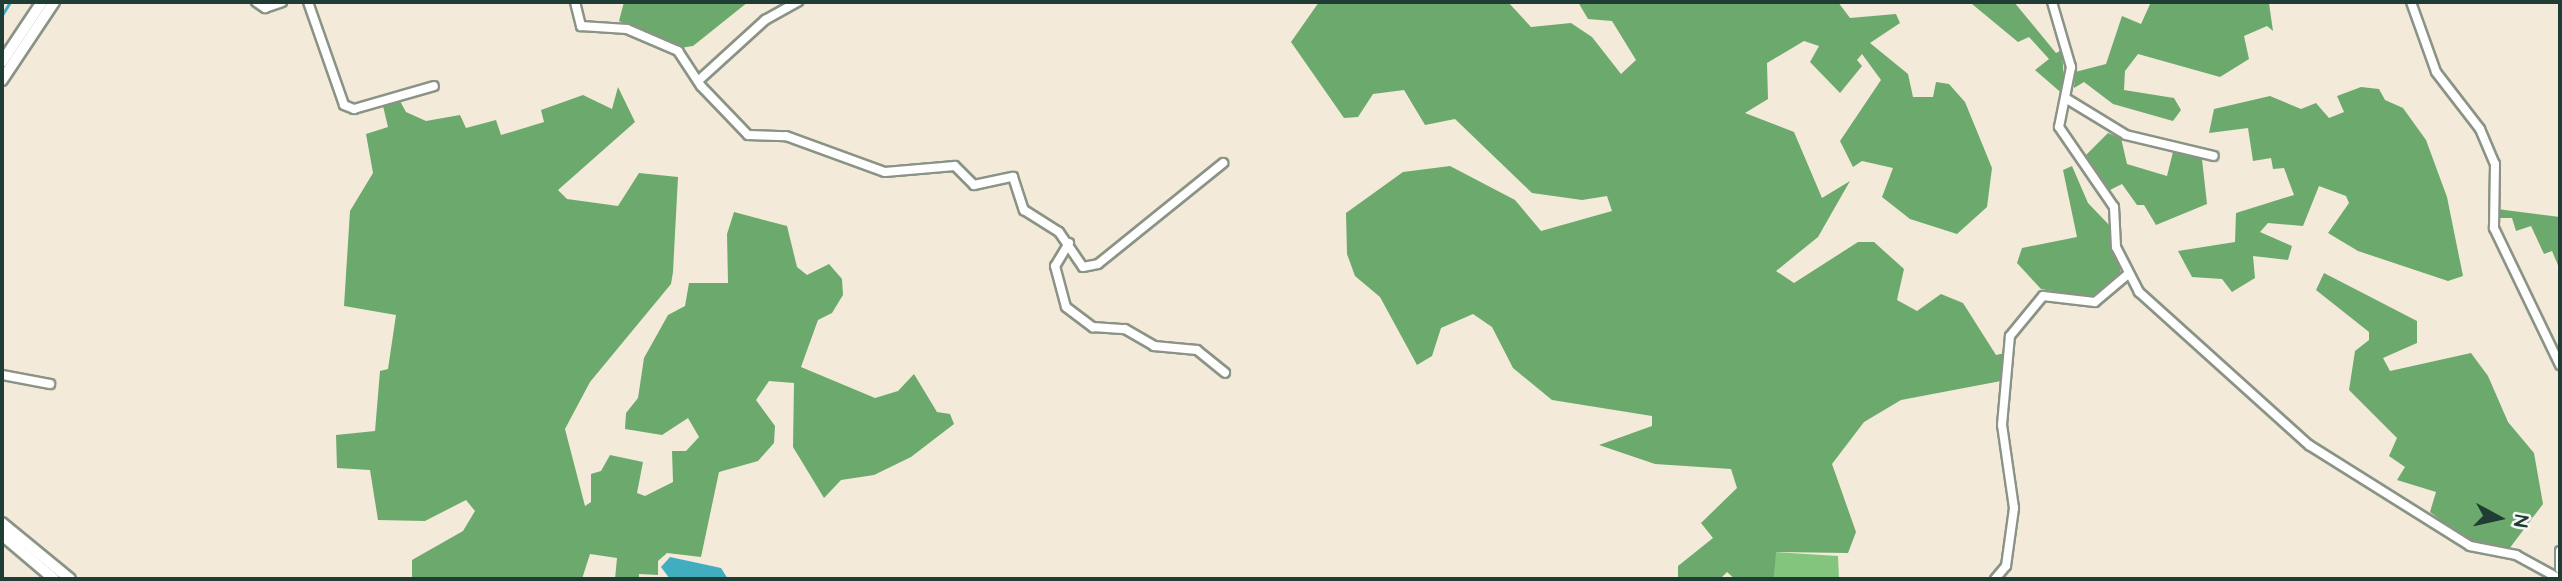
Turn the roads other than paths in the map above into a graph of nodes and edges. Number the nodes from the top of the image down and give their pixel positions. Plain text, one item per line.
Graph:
1 (42, 2) edge
2 (54, 2) edge
3 (256, 2) edge
4 (282, 2) edge
5 (308, 2) edge
6 (575, 2) edge
7 (798, 2) edge
8 (2052, 2) edge
9 (2412, 2) edge
10 (4, 67) edge
11 (2, 80) edge
12 (698, 81) junction
13 (434, 86) dead end
14 (2067, 99) junction
15 (2214, 156) dead end
16 (1223, 163) dead end
17 (1069, 243) junction
18 (2127, 275) junction
19 (2560, 365) edge
20 (1225, 373) dead end
21 (2, 375) edge
22 (50, 384) dead end
23 (2, 523) edge
24 (2, 535) edge
25 (2560, 551) edge
26 (2560, 569) edge
27 (54, 579) edge
28 (70, 579) edge
29 (1995, 579) edge
30 (2560, 579) edge

1 - 10 main road
2 - 10 main road
3 - 4 street
5 - 13 street
6 - 12 street
7 - 12 street
8 - 14 street
9 - 19 street
10 - 11 main road
12 - 17 street
14 - 15 street
14 - 18 street
16 - 17 street
17 - 20 street
18 - 29 street
18 - 30 street
21 - 22 street
23 - 28 main road
24 - 27 main road
25 - 26 street

